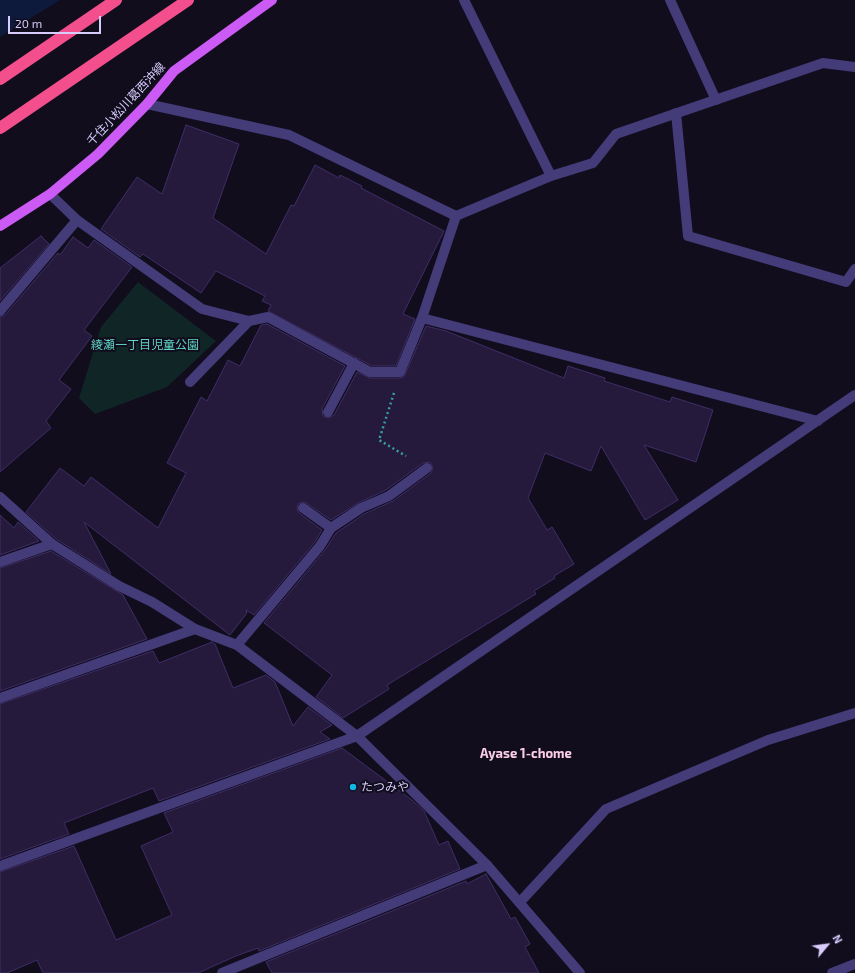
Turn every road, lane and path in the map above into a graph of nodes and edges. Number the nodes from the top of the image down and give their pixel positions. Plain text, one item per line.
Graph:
1 (116, 0) edge
2 (188, 0) edge
3 (272, 0) edge
4 (464, 0) edge
5 (670, 0) edge
6 (855, 67) edge
7 (0, 78) edge
8 (716, 100) junction
9 (147, 104) junction
10 (676, 113) junction
11 (0, 128) edge
12 (551, 176) junction
13 (50, 194) junction
14 (456, 216) junction
15 (77, 220) junction
16 (0, 226) edge
17 (855, 269) edge
18 (0, 311) edge
19 (422, 318) junction
20 (249, 321) junction
21 (354, 363) junction
22 (400, 372) junction
23 (190, 382) dead end
24 (855, 395) edge
25 (328, 412) dead end
26 (818, 421) junction
27 (427, 468) joint
28 (0, 497) edge
29 (303, 508) dead end
30 (331, 528) junction
31 (52, 544) junction
32 (0, 562) edge
33 (195, 628) junction
34 (238, 645) junction
35 (0, 698) edge
36 (855, 713) edge
37 (357, 736) junction
38 (487, 865) junction
39 (0, 866) edge
40 (520, 902) junction
41 (855, 964) edge
42 (222, 973) edge
43 (580, 973) edge
44 (832, 973) edge

1 - 7 highway
2 - 11 highway
3 - 9 main road, 千住小松川葛西沖線
4 - 12 street
5 - 8 street
6 - 8 street
8 - 10 street
9 - 13 main road, 千住小松川葛西沖線
9 - 14 street
10 - 12 street
10 - 17 street
12 - 14 street
13 - 15 street
13 - 16 main road, 千住小松川葛西沖線
14 - 19 street
15 - 18 street
15 - 20 street
19 - 22 street
19 - 26 street
20 - 21 street
20 - 23 street
21 - 22 street
21 - 25 street
22 - 27 path
24 - 26 street
26 - 37 street
27 - 30 street
28 - 31 street
29 - 30 street
30 - 34 street
31 - 32 street
31 - 33 street
33 - 34 street
33 - 35 street
34 - 37 street
36 - 40 street
37 - 38 street
37 - 39 street
38 - 40 street
38 - 42 street
40 - 43 street
41 - 44 street

